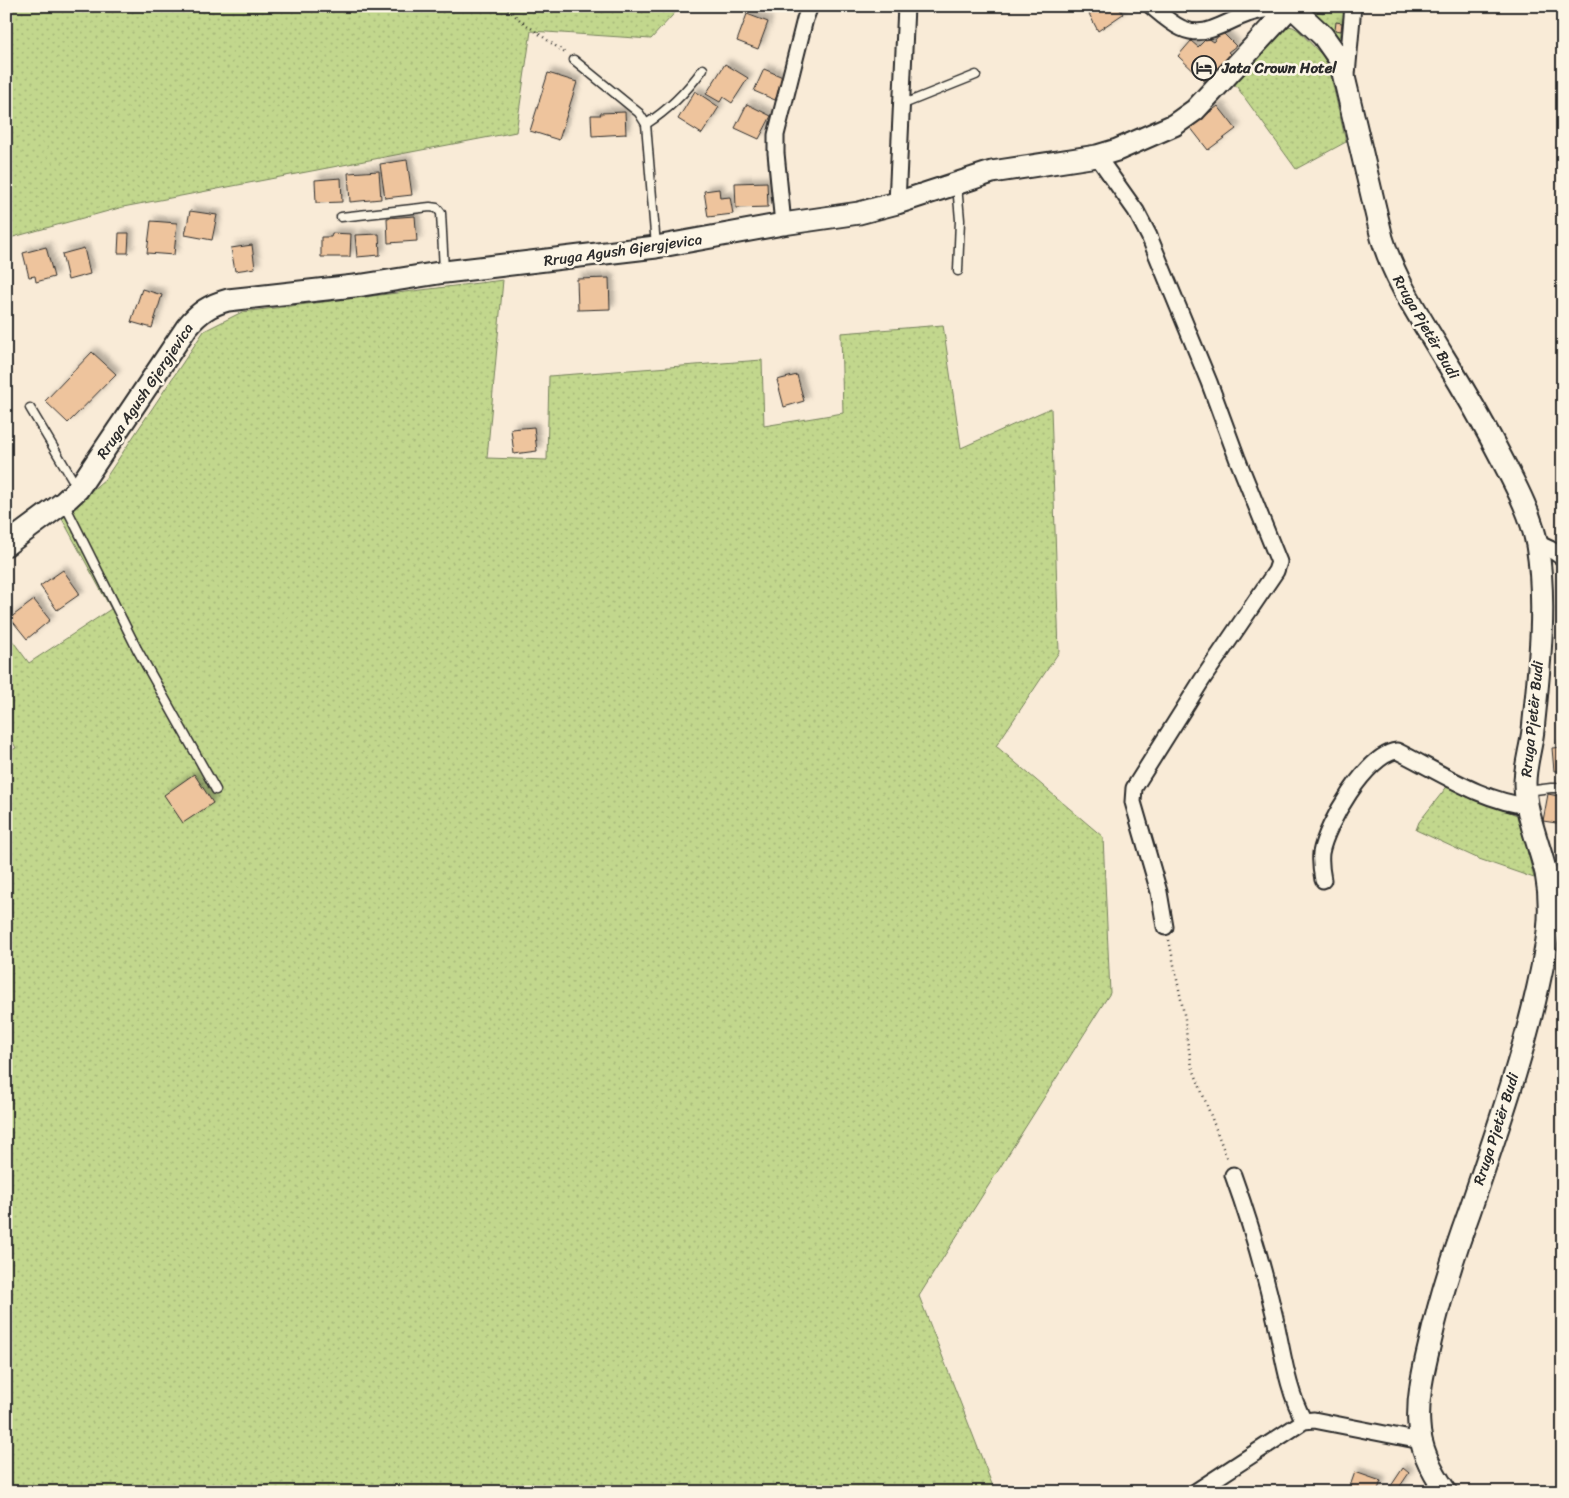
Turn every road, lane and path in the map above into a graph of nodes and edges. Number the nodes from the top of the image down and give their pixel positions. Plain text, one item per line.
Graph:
1 (504, 6) edge
2 (810, 6) edge
3 (906, 6) edge
4 (1151, 6) edge
5 (1291, 6) edge
6 (1353, 6) edge
7 (574, 60) joint
8 (703, 69) dead end
9 (976, 75) dead end
10 (1346, 81) junction
11 (900, 105) junction
12 (646, 124) junction
13 (1097, 156) junction
14 (957, 182) junction
15 (897, 203) junction
16 (341, 217) dead end
17 (783, 224) junction
18 (656, 248) junction
19 (958, 271) dead end
20 (445, 272) junction
21 (30, 408) dead end
22 (71, 495) junction
23 (1536, 543) junction
24 (6, 545) edge
25 (1563, 558) edge
26 (1563, 788) edge
27 (216, 790) dead end
28 (1527, 799) junction
29 (1323, 880) dead end
30 (1556, 914) edge
31 (1165, 927) joint
32 (1233, 1175) joint
33 (1304, 1421) junction
34 (1421, 1441) junction
35 (1195, 1492) edge
36 (1446, 1492) edge

1 - 7 path
2 - 17 street
3 - 11 street
4 - 5 street
5 - 10 main road, Rruga Pjetër Budi
5 - 13 main road, Rruga Agush Gjergjevica
6 - 10 street, Rruga Pjetër Budi
7 - 12 lane
8 - 12 lane
9 - 11 lane
10 - 23 main road, Rruga Pjetër Budi
11 - 15 street
12 - 18 lane
13 - 14 main road, Rruga Agush Gjergjevica
13 - 31 street
14 - 15 main road, Rruga Agush Gjergjevica
14 - 19 lane
15 - 17 main road, Rruga Agush Gjergjevica
16 - 20 lane
17 - 18 main road, Rruga Agush Gjergjevica
18 - 20 main road, Rruga Agush Gjergjevica
20 - 22 main road, Rruga Agush Gjergjevica
21 - 22 lane
22 - 24 main road, Rruga Agush Gjergjevica
22 - 27 lane
23 - 25 street
23 - 28 main road, Rruga Pjetër Budi
26 - 28 lane
28 - 29 street
28 - 30 main road, Rruga Pjetër Budi
30 - 34 main road, Rruga Pjetër Budi
31 - 32 path
32 - 33 street
33 - 34 street
33 - 35 street
34 - 36 main road, Rruga Pjetër Budi

